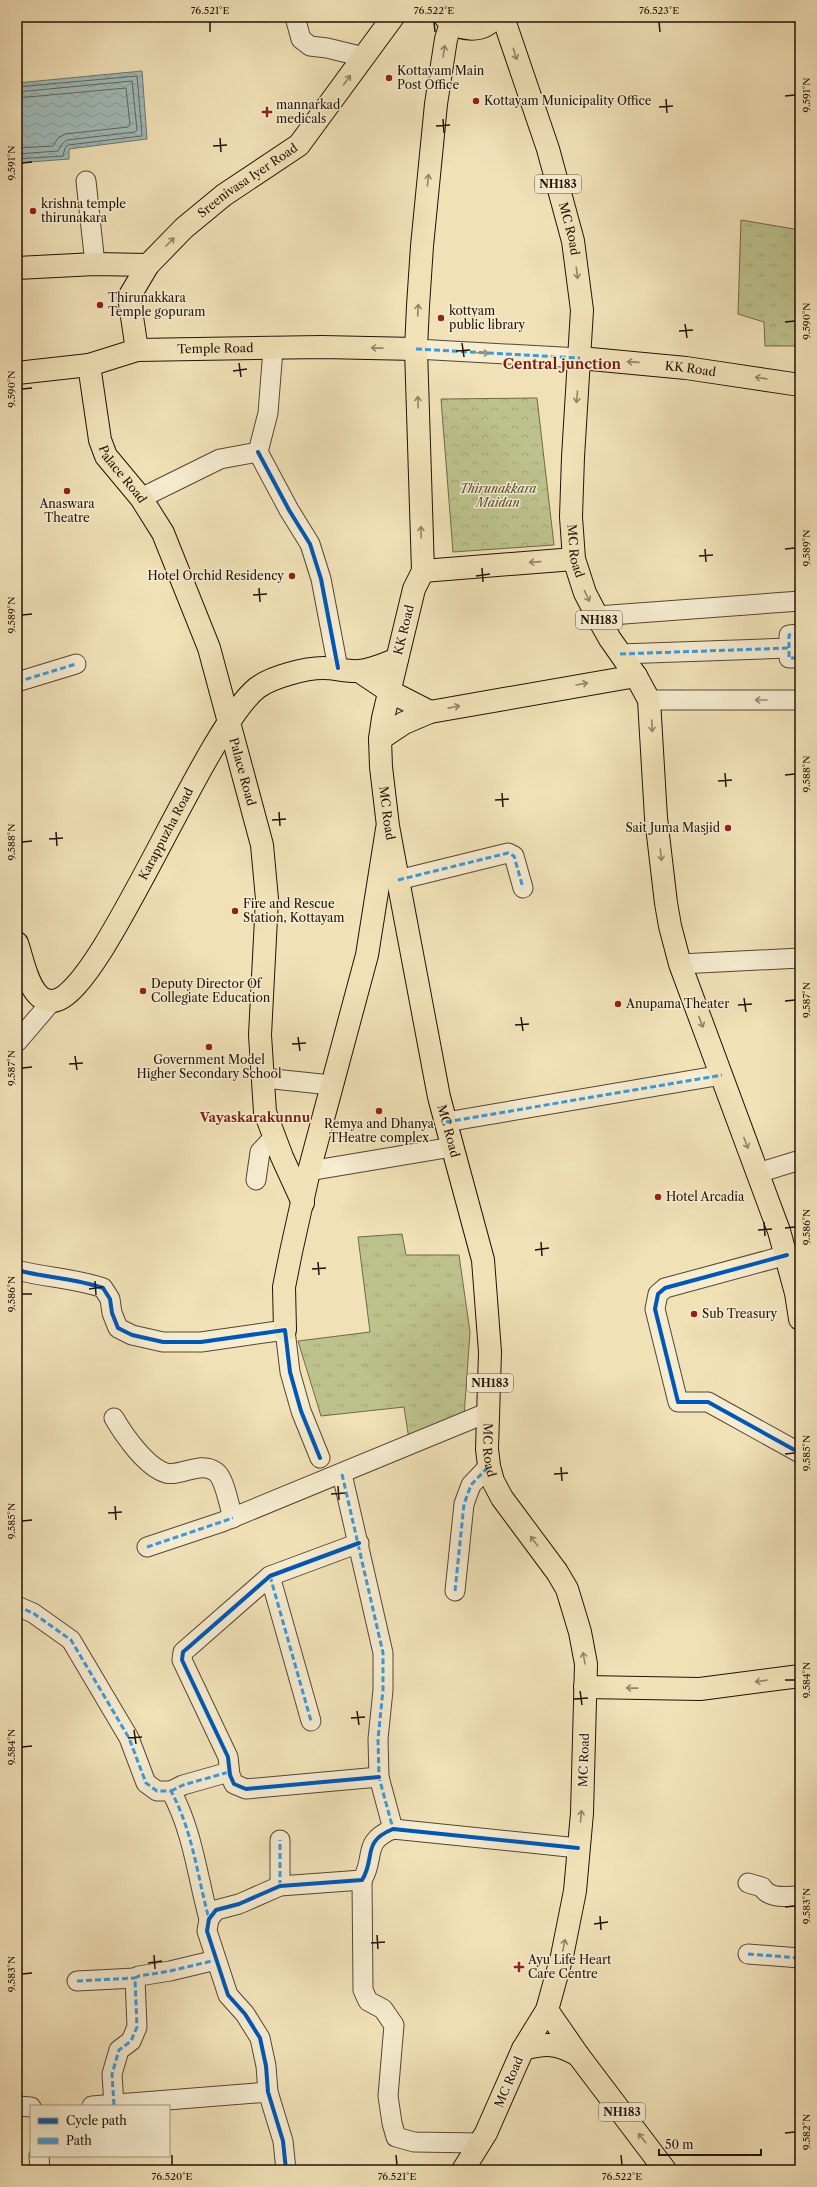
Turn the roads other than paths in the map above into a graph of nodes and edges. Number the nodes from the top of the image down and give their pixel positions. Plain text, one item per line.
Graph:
1 (295, 17) edge
2 (393, 17) edge
3 (495, 17) edge
4 (503, 17) edge
5 (448, 20) edge
6 (364, 57) junction
7 (86, 182) dead end
8 (95, 264) junction
9 (148, 265) junction
10 (17, 268) edge
11 (273, 349) junction
12 (416, 349) junction
13 (136, 350) junction
14 (580, 358) junction
15 (89, 365) junction
16 (17, 373) edge
17 (800, 385) edge
18 (258, 452) junction
19 (141, 498) junction
20 (574, 559) junction
21 (423, 570) junction
22 (800, 601) edge
23 (597, 616) junction
24 (796, 647) edge
25 (620, 654) junction
26 (397, 659) junction
27 (76, 664) dead end
28 (349, 669) junction
29 (636, 676) junction
30 (17, 682) edge
31 (389, 691) junction
32 (649, 700) junction
33 (800, 700) edge
34 (430, 712) junction
35 (228, 723) junction
36 (380, 739) junction
37 (388, 826) junction
38 (398, 880) junction
39 (523, 888) dead end
40 (17, 943) edge
41 (800, 958) edge
42 (680, 964) junction
43 (52, 1001) junction
44 (17, 1042) edge
45 (722, 1075) junction
46 (264, 1078) junction
47 (331, 1085) junction
48 (446, 1122) junction
49 (274, 1137) junction
50 (452, 1147) junction
51 (800, 1160) edge
52 (309, 1171) junction
53 (758, 1173) junction
54 (256, 1180) dead end
55 (303, 1203) junction
56 (787, 1255) junction
57 (17, 1270) edge
58 (800, 1319) edge
59 (285, 1330) junction
60 (489, 1412) junction
61 (114, 1418) dead end
62 (800, 1453) edge
63 (320, 1458) dead end
64 (489, 1466) junction
65 (342, 1474) junction
66 (233, 1518) junction
67 (359, 1543) junction
68 (147, 1547) dead end
69 (270, 1576) junction
70 (454, 1591) dead end
71 (17, 1606) edge
72 (800, 1676) edge
73 (585, 1687) junction
74 (311, 1721) dead end
75 (230, 1772) junction
76 (379, 1777) junction
77 (171, 1791) junction
78 (393, 1829) junction
79 (280, 1840) dead end
80 (578, 1848) junction
81 (362, 1880) junction
82 (748, 1883) dead end
83 (280, 1886) junction
84 (800, 1896) edge
85 (209, 1919) junction
86 (748, 1954) dead end
87 (800, 1958) edge
88 (216, 1960) junction
89 (135, 1978) junction
90 (77, 1981) dead end
91 (547, 2010) junction
92 (523, 2049) junction
93 (578, 2056) junction
94 (268, 2092) junction
95 (114, 2105) edge
96 (17, 2106) edge
97 (30, 2107) edge
98 (480, 2143) junction
99 (39, 2157) edge
100 (40, 2170) edge
101 (286, 2170) edge
102 (463, 2170) edge
103 (665, 2170) edge

1 - 6 street
2 - 6 main road, Sreenivasa Iyer Road
3 - 5 main road, NH183
4 -> 14 main road, MC Road / NH183
12 -> 5 main road, NH183
9 -> 6 main road, Sreenivasa Iyer Road
7 - 8 street
8 - 9 main road
8 - 10 main road
9 - 13 main road, Sreenivasa Iyer Road
12 -> 11 main road, Temple Road
11 - 13 main road, Temple Road
11 - 18 street
12 -> 14 street
21 -> 12 main road, NH183
13 - 15 main road, Temple Road
17 -> 14 main road, KK Road
14 -> 20 main road, MC Road / NH183
15 - 16 main road, Temple Road
15 - 19 main road, Palace Road
18 - 19 street
18 - 28 street
19 - 35 main road, Palace Road
20 -> 21 main road
20 -> 23 main road, MC Road / NH183
21 - 26 main road, KK Road / NH183
22 - 23 street
23 - 25 main road, MC Road / NH183
24 - 25 street
25 - 29 main road, MC Road / NH183
26 - 28 main road, Karappuzha Road
26 - 31 main road, KK Road / NH183
27 - 30 street
28 - 31 main road
28 - 35 main road, Karappuzha Road
29 - 32 main road, MC Road / NH183
34 -> 29 main road
31 - 34 main road
31 - 36 main road, MC Road / NH183
33 -> 32 street
32 -> 42 main road, MC Road / NH183
34 - 36 main road
35 - 43 main road, Karappuzha Road
35 - 46 main road, Palace Road
36 - 37 main road, MC Road / NH183
37 - 38 main road, MC Road / NH183
37 - 47 main road
38 - 39 street
38 - 48 main road, MC Road / NH183
40 - 43 main road
41 - 42 street
42 -> 45 main road, MC Road / NH183
43 - 44 street
45 - 48 street
45 -> 53 main road, MC Road / NH183
46 - 47 street
46 - 49 main road, Palace Road
47 - 52 main road
48 - 50 main road, MC Road / NH183
49 - 54 street
49 - 55 main road, Palace Road
50 - 52 street
50 - 60 main road, MC Road / NH183
51 - 53 street
52 - 55 main road
53 - 56 main road, MC Road / NH183
55 - 59 main road
56 - 58 main road, MC Road / NH183
56 - 62 street
57 - 59 street
59 - 63 street
60 - 64 main road, MC Road / NH183
60 - 65 street
61 - 66 street
64 - 70 street
73 -> 64 main road, MC Road / NH183
65 - 66 street
65 - 67 street
66 - 68 street
67 - 69 street
67 - 76 street
69 - 74 street
69 - 75 street
71 - 77 street
72 -> 73 main road
80 -> 73 main road, MC Road / NH183
75 - 76 street
75 - 77 street
76 - 78 street
77 - 85 street
78 - 80 street
78 - 81 street
79 - 83 street
91 -> 80 main road, MC Road / NH183
81 - 83 street
81 - 98 street
82 - 84 street
83 - 85 street
85 - 88 street
86 - 87 street
88 - 89 street
88 - 94 street
89 - 90 street
89 - 95 street
91 - 92 main road, MC Road / NH183
91 - 93 main road
92 - 93 main road, NH183
92 - 98 main road, MC Road / NH183
103 -> 93 main road, NH183
94 - 95 street
94 - 101 street
96 - 97 street
98 - 102 main road, MC Road / NH183
99 - 100 street

